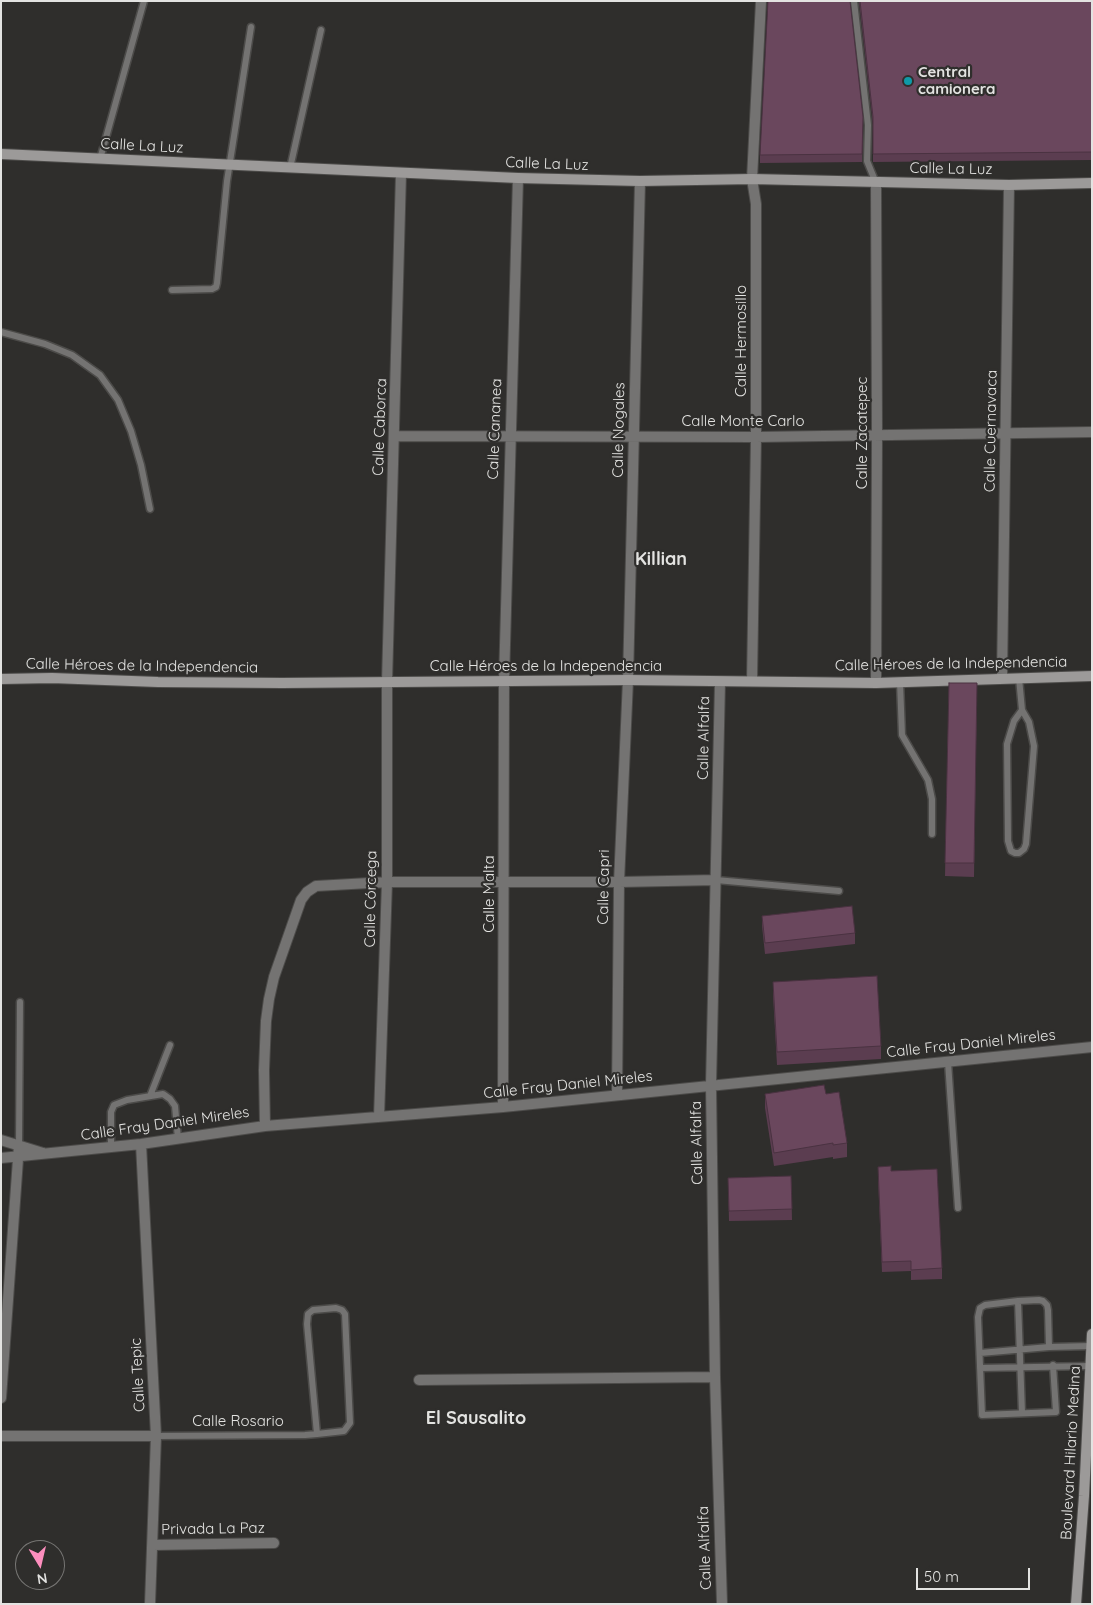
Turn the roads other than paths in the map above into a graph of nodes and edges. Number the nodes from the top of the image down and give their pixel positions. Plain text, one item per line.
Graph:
1 (144, 1) edge
2 (761, 1) edge
3 (854, 1) edge
4 (251, 27) dead end
5 (321, 30) dead end
6 (1, 154) edge
7 (100, 159) junction
8 (230, 165) junction
9 (290, 168) junction
10 (401, 173) junction
11 (518, 178) junction
12 (752, 179) junction
13 (640, 181) junction
14 (876, 183) junction
15 (1092, 183) edge
16 (1008, 185) junction
17 (172, 290) dead end
18 (1, 332) edge
19 (1092, 432) edge
20 (1006, 434) junction
21 (877, 435) junction
22 (394, 436) junction
23 (634, 436) junction
24 (756, 437) junction
25 (510, 438) junction
26 (150, 509) dead end
27 (1092, 676) edge
28 (1, 678) edge
29 (1002, 678) junction
30 (1019, 678) junction
31 (504, 680) junction
32 (628, 680) junction
33 (752, 681) junction
34 (387, 682) junction
35 (720, 682) junction
36 (900, 682) junction
37 (876, 683) junction
38 (1022, 710) junction
39 (932, 834) dead end
40 (716, 880) junction
41 (504, 881) junction
42 (387, 882) junction
43 (619, 882) junction
44 (839, 891) dead end
45 (20, 1002) dead end
46 (170, 1045) dead end
47 (1092, 1047) edge
48 (948, 1062) junction
49 (711, 1085) junction
50 (617, 1095) junction
51 (150, 1096) junction
52 (503, 1107) junction
53 (379, 1117) junction
54 (265, 1126) junction
55 (178, 1139) junction
56 (1, 1140) edge
57 (141, 1144) junction
58 (18, 1145) junction
59 (110, 1148) junction
60 (48, 1154) junction
61 (18, 1157) junction
62 (1, 1158) edge
63 (958, 1208) dead end
64 (1018, 1302) junction
65 (1092, 1334) edge
66 (1091, 1346) edge
67 (1049, 1347) junction
68 (1020, 1350) junction
69 (980, 1353) junction
70 (1053, 1366) junction
71 (1090, 1366) junction
72 (1020, 1367) junction
73 (980, 1368) junction
74 (715, 1377) junction
75 (419, 1380) dead end
76 (1, 1398) edge
77 (1022, 1413) junction
78 (317, 1434) junction
79 (1, 1436) edge
80 (156, 1436) junction
81 (274, 1543) dead end
82 (153, 1545) junction
83 (150, 1604) edge
84 (722, 1604) edge
85 (1076, 1604) edge

1 - 7 lane
2 - 12 street, Calle Hermosillo
3 - 14 lane
4 - 8 lane
5 - 9 lane
6 - 7 street, Calle La Luz
7 - 8 street, Calle La Luz
8 - 9 street, Calle La Luz
8 - 17 lane
9 - 10 street, Calle La Luz
10 - 11 street, Calle La Luz
10 - 22 street, Calle Caborca
11 - 13 street, Calle La Luz
11 - 25 street, Calle Cananea
12 - 13 street, Calle La Luz
12 - 14 street, Calle La Luz
12 - 24 street, Calle Hermosillo
13 - 23 street, Calle Nogales
14 - 16 street, Calle La Luz
14 - 21 street, Calle Zacatepec
15 - 16 street, Calle La Luz
16 - 20 street, Calle Cuernavaca
18 - 26 lane
19 - 20 street, Calle Monte Carlo
20 - 21 street, Calle Monte Carlo
20 - 29 street, Calle Cuernavaca
21 - 24 street, Calle Monte Carlo
21 - 37 street, Calle Zacatepec
22 - 25 street, Calle Monte Carlo
22 - 34 street, Calle Caborca
23 - 24 street, Calle Monte Carlo
23 - 25 street, Calle Monte Carlo
23 - 32 street, Calle Nogales
24 - 33 street, Calle Hermosillo
25 - 31 street, Calle Cananea
27 - 30 street, Calle Héroes de la Independencia
28 - 34 street, Calle Héroes de la Independencia
29 - 30 street, Calle Héroes de la Independencia
29 - 36 street, Calle Héroes de la Independencia
30 - 38 lane
31 - 32 street, Calle Héroes de la Independencia
31 - 34 street, Calle Héroes de la Independencia
31 - 41 street, Calle Malta
32 - 35 street, Calle Héroes de la Independencia
32 - 43 street, Calle Capri
33 - 35 street, Calle Héroes de la Independencia
33 - 37 street, Calle Héroes de la Independencia
34 - 42 street, Calle Córcega
35 - 40 street, Calle Alfalfa
36 - 37 street, Calle Héroes de la Independencia
36 - 39 lane
38 - 38 lane
40 - 43 street
40 - 44 lane
40 - 49 street, Calle Alfalfa
41 - 42 street
41 - 43 street
41 - 52 street, Calle Malta
42 - 53 street, Calle Córcega
42 - 54 street
43 - 50 street, Calle Capri
45 - 58 lane
46 - 51 lane
47 - 48 street, Calle Fray Daniel Mireles
48 - 49 street, Calle Fray Daniel Mireles
48 - 63 lane
49 - 50 street, Calle Fray Daniel Mireles
49 - 74 street, Calle Alfalfa
50 - 52 street, Calle Fray Daniel Mireles
51 - 55 lane
51 - 59 lane
52 - 53 street, Calle Fray Daniel Mireles
53 - 54 street, Calle Fray Daniel Mireles
54 - 55 street, Calle Fray Daniel Mireles
55 - 57 street, Calle Fray Daniel Mireles
56 - 58 street, Calle Fray Daniel Mireles
57 - 59 street, Calle Fray Daniel Mireles
57 - 80 street, Calle Tepic
58 - 60 street, Calle Fray Daniel Mireles
58 - 61 street
59 - 60 street, Calle Fray Daniel Mireles
60 - 61 street, Calle Fray Daniel Mireles
61 - 62 street, Calle Fray Daniel Mireles
61 - 76 street
64 - 67 lane
64 - 68 lane
64 - 69 lane
65 - 66 street, Boulevard Hilario Medina
66 - 67 lane
66 - 71 street, Boulevard Hilario Medina
67 - 68 lane
68 - 69 lane
68 - 72 lane
69 - 73 lane
70 - 71 lane
70 - 72 lane
70 - 77 lane
71 - 85 street, Boulevard Hilario Medina
72 - 73 lane
72 - 77 lane
73 - 77 lane
74 - 75 street
74 - 84 street, Calle Alfalfa
78 - 78 lane, Calle Rosario
78 - 80 lane, Calle Rosario
79 - 80 street, Calle Rosario
80 - 82 street, Calle Tepic
81 - 82 street, Privada La Paz
82 - 83 street, Calle Tepic

